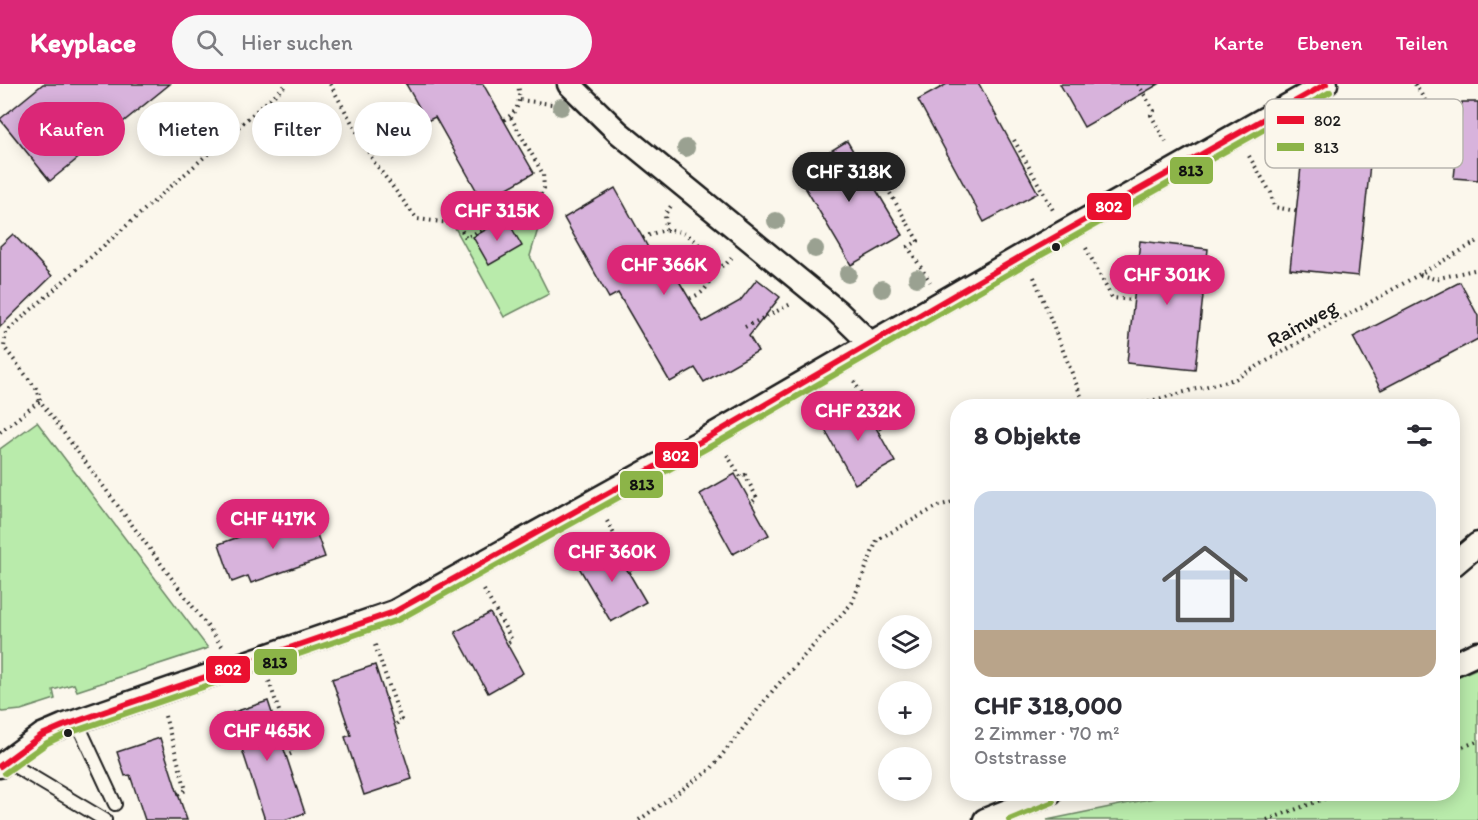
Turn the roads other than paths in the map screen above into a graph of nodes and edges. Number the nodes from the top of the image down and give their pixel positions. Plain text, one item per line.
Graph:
1 (1325, 84) edge
2 (565, 92) edge
3 (1299, 99) edge
4 (1265, 119) edge
5 (870, 343) junction
6 (1478, 544) edge
7 (1460, 559) edge
8 (1478, 653) edge
9 (1460, 661) edge
10 (76, 720) junction
11 (2, 760) edge
12 (1032, 801) edge
13 (115, 804) dead end
14 (105, 820) edge
15 (985, 820) edge

1 - 3 street
2 - 5 street
4 - 5 street
5 - 10 street
6 - 7 street
8 - 9 street
10 - 11 street
10 - 13 lane
11 - 14 lane
12 - 15 street

